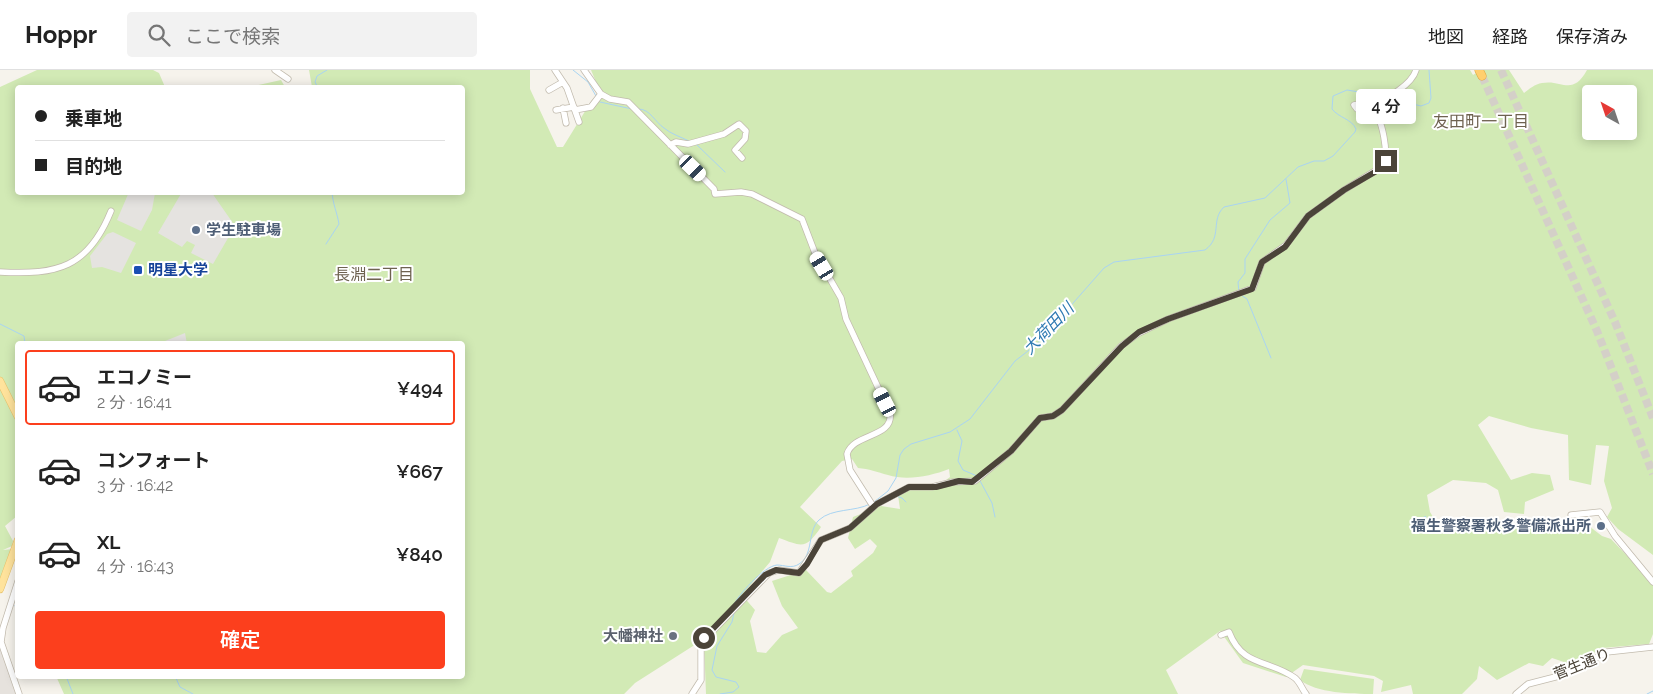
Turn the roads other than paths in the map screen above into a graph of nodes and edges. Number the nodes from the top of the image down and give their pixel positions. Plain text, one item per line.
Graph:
1 (275, 70) edge
2 (555, 70) edge
3 (584, 70) edge
4 (1416, 70) edge
5 (288, 78) dead end
6 (563, 82) junction
7 (549, 90) dead end
8 (601, 94) junction
9 (563, 108) junction
10 (575, 108) junction
11 (556, 110) dead end
12 (566, 122) dead end
13 (579, 122) dead end
14 (670, 145) junction
15 (742, 158) dead end
16 (111, 211) dead end
17 (0, 272) edge
18 (0, 381) edge
19 (15, 411) edge
20 (872, 504) junction
21 (1571, 515) dead end
22 (15, 555) edge
23 (1653, 582) edge
24 (0, 589) edge
25 (15, 590) edge
26 (1221, 634) dead end
27 (1653, 647) edge
28 (19, 694) edge
29 (692, 694) edge
30 (1306, 694) edge
31 (1516, 694) edge

1 - 5 street
2 - 6 street
3 - 8 street
4 - 20 street
6 - 7 street
6 - 10 street
8 - 10 street
8 - 14 street
9 - 10 street
9 - 11 street
9 - 12 street
10 - 13 street
14 - 15 street
14 - 20 street
16 - 17 street
18 - 19 main road
20 - 29 street
21 - 23 street
22 - 24 main road
25 - 28 street
26 - 30 street
27 - 31 street, 菅生通り

